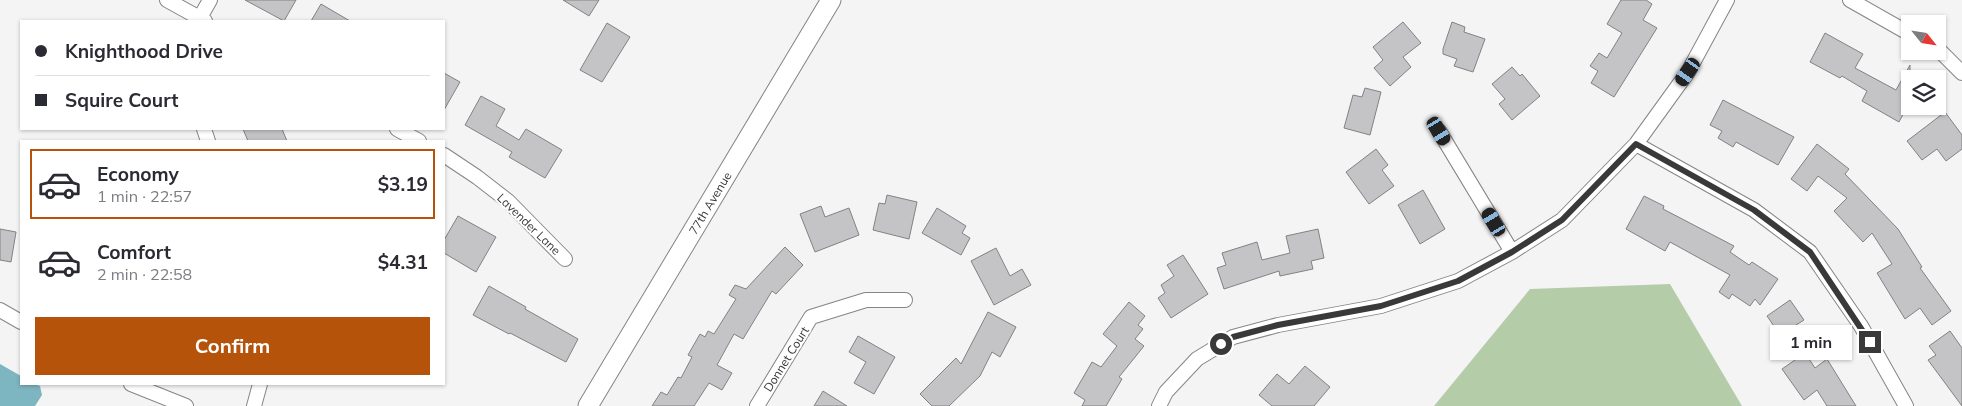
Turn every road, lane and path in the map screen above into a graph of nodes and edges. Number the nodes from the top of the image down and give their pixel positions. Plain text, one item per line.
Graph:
1 (167, 0) edge
2 (210, 0) edge
3 (831, 0) edge
4 (1728, 0) edge
5 (1850, 0) edge
6 (201, 20) edge
7 (1901, 29) edge
8 (1946, 57) edge
9 (1962, 73) edge
10 (399, 130) edge
11 (1439, 131) dead end
12 (417, 140) edge
13 (1636, 144) junction
14 (445, 156) edge
15 (1512, 252) junction
16 (565, 259) dead end
17 (905, 300) dead end
18 (0, 310) edge
19 (20, 321) edge
20 (134, 385) edge
21 (260, 385) edge
22 (186, 406) edge
23 (254, 406) edge
24 (588, 406) edge
25 (756, 406) edge
26 (1158, 406) edge
27 (1906, 406) edge

1 - 6 street
2 - 6 street
3 - 24 street, 77th Avenue
4 - 13 street
5 - 7 street
8 - 9 street
10 - 12 street
11 - 15 street
13 - 15 street
13 - 27 street
14 - 16 street, Lavender Lane
15 - 26 street
17 - 25 street, Donnet Court
18 - 19 street
20 - 22 street
21 - 23 street

